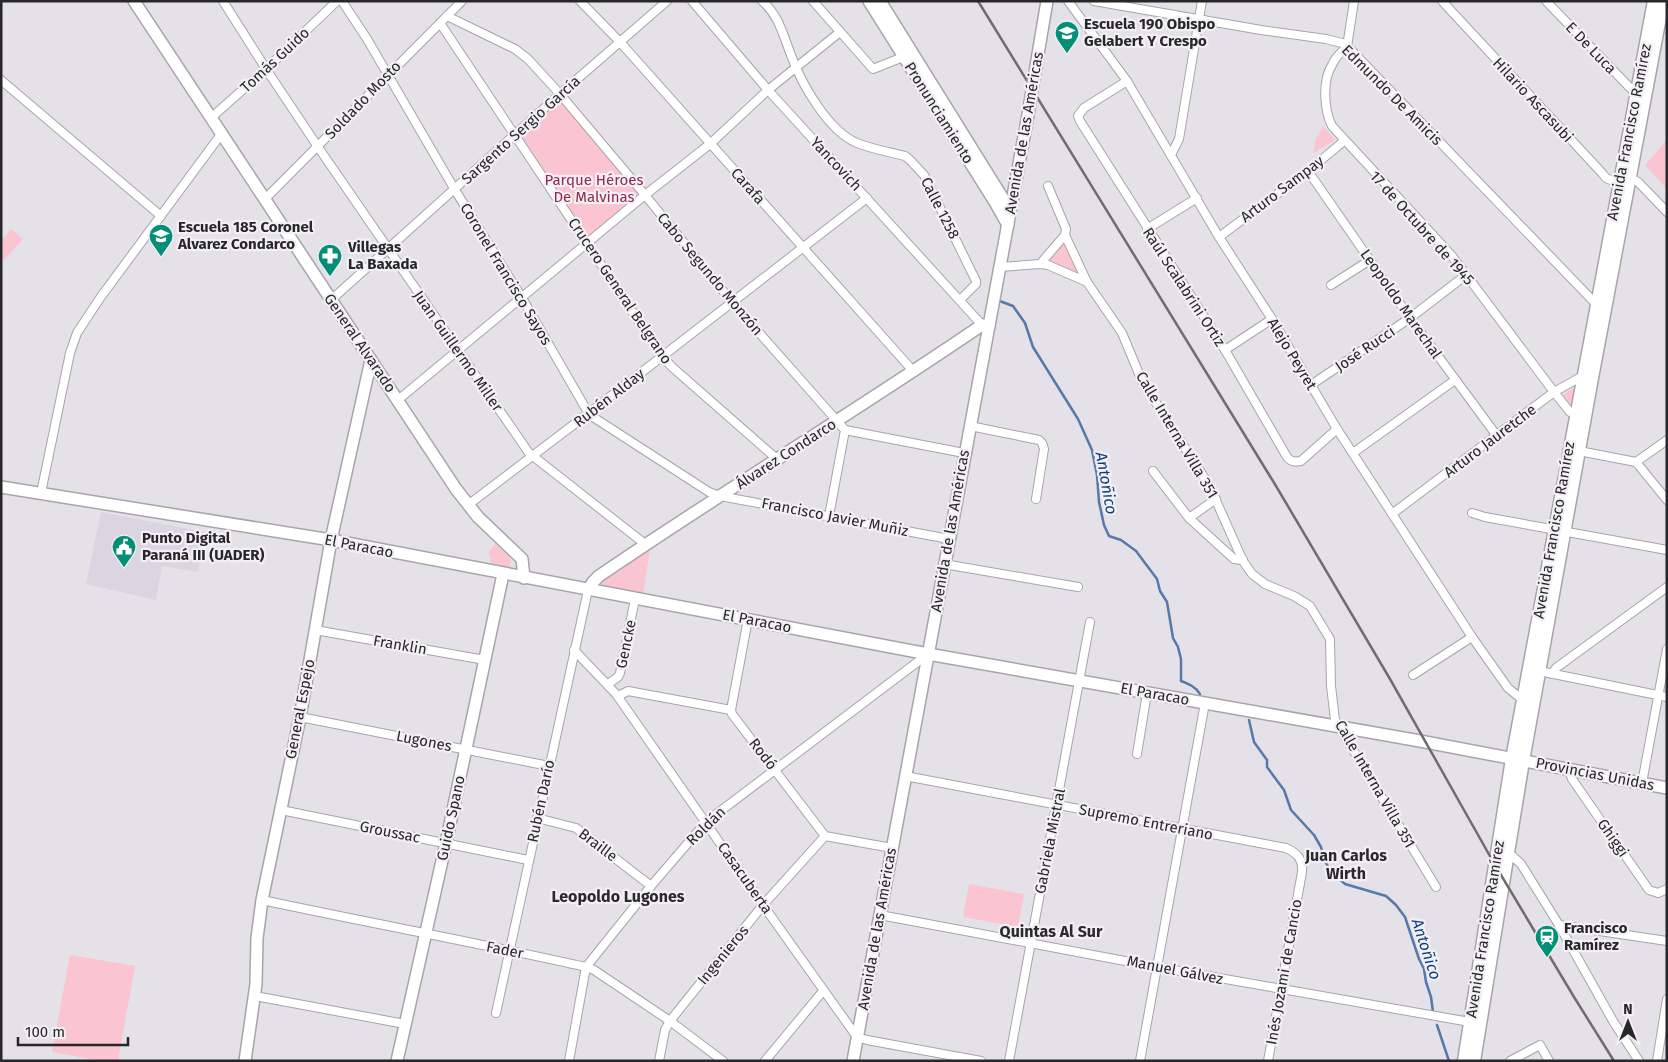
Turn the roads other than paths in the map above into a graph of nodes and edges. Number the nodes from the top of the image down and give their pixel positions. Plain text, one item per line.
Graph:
1 (134, 1) edge
2 (223, 1) edge
3 (337, 1) edge
4 (342, 1) edge
5 (462, 1) edge
6 (580, 1) edge
7 (667, 1) edge
8 (692, 1) edge
9 (762, 1) edge
10 (813, 1) edge
11 (869, 1) edge
12 (880, 1) edge
13 (1047, 1) edge
14 (1068, 1) edge
15 (1094, 1) edge
16 (1202, 1) edge
17 (1354, 1) edge
18 (1442, 1) edge
19 (1546, 1) edge
20 (1654, 1) edge
21 (1663, 1) edge
22 (447, 16) junction
23 (1199, 20) junction
24 (440, 23) junction
25 (840, 32) junction
26 (620, 42) junction
27 (1346, 46) junction
28 (903, 57) junction
29 (795, 68) junction
30 (266, 69) junction
31 (388, 74) junction
32 (1, 80) edge
33 (1127, 81) junction
34 (768, 90) junction
35 (560, 94) junction
36 (1636, 94) junction
37 (212, 117) junction
38 (222, 133) junction
39 (516, 134) junction
40 (1344, 141) junction
41 (710, 144) junction
42 (318, 147) junction
43 (1171, 155) junction
44 (1308, 172) junction
45 (990, 180) junction
46 (1625, 181) junction
47 (1014, 184) junction
48 (1048, 186) dead end
49 (456, 190) junction
50 (645, 195) junction
51 (867, 198) junction
52 (1197, 198) junction
53 (265, 199) junction
54 (1010, 210) junction
55 (1667, 212) edge
56 (161, 216) junction
57 (1008, 225) junction
58 (1147, 229) junction
59 (1065, 235) junction
60 (1219, 237) junction
61 (587, 243) junction
62 (803, 248) junction
63 (388, 250) junction
64 (1370, 260) junction
65 (1040, 264) junction
66 (1000, 267) junction
67 (1466, 275) junction
68 (1087, 282) junction
69 (1331, 285) dead end
70 (522, 298) junction
71 (331, 300) junction
72 (960, 300) junction
73 (732, 302) junction
74 (1597, 305) junction
75 (1410, 318) junction
76 (1272, 319) junction
77 (986, 325) junction
78 (458, 350) junction
79 (1225, 350) junction
80 (662, 356) junction
81 (371, 360) junction
82 (914, 372) junction
83 (1588, 377) junction
84 (1455, 380) junction
85 (1311, 385) junction
86 (1554, 392) junction
87 (398, 400) junction
88 (589, 413) junction
89 (1580, 417) junction
90 (837, 422) junction
91 (970, 426) junction
92 (1336, 429) junction
93 (845, 430) junction
94 (1496, 436) junction
95 (1667, 440) edge
96 (1579, 450) junction
97 (964, 453) junction
98 (1353, 453) junction
99 (532, 456) junction
100 (778, 460) junction
101 (1636, 462) junction
102 (1153, 471) dead end
103 (1, 487) edge
104 (41, 493) junction
105 (720, 496) junction
106 (1036, 499) dead end
107 (1216, 499) junction
108 (1667, 500) edge
109 (468, 505) junction
110 (1472, 513) dead end
111 (1392, 514) junction
112 (829, 516) junction
113 (1190, 518) junction
114 (1560, 530) junction
115 (949, 539) junction
116 (331, 540) junction
117 (645, 544) junction
118 (1667, 550) edge
119 (1243, 560) junction
120 (944, 564) junction
121 (503, 574) junction
122 (524, 578) junction
123 (1078, 587) dead end
124 (1667, 587) edge
125 (588, 590) junction
126 (635, 599) junction
127 (748, 619) junction
128 (1090, 622) dead end
129 (315, 630) junction
130 (1472, 637) junction
131 (1667, 649) edge
132 (574, 650) junction
133 (928, 654) junction
134 (485, 660) junction
135 (1539, 670) junction
136 (1552, 674) junction
137 (1412, 675) dead end
138 (1080, 680) junction
139 (608, 684) junction
140 (1147, 693) junction
141 (618, 696) junction
142 (1663, 696) edge
143 (1523, 700) junction
144 (1205, 703) junction
145 (731, 710) junction
146 (300, 717) junction
147 (1340, 727) junction
148 (466, 749) junction
149 (1137, 754) dead end
150 (1517, 760) junction
151 (549, 766) junction
152 (775, 770) junction
153 (1569, 770) junction
154 (906, 776) junction
155 (1642, 783) junction
156 (1667, 788) edge
157 (1057, 805) junction
158 (281, 810) junction
159 (537, 818) junction
160 (706, 822) junction
161 (1182, 828) junction
162 (826, 836) junction
163 (446, 843) junction
164 (892, 848) junction
165 (1508, 853) junction
166 (1297, 854) joint
167 (528, 860) junction
168 (651, 886) junction
169 (1436, 887) dead end
170 (1667, 889) edge
171 (262, 900) junction
172 (763, 905) junction
173 (880, 915) junction
174 (1559, 925) junction
175 (426, 935) junction
176 (1667, 941) edge
177 (1031, 942) junction
178 (509, 950) junction
179 (586, 967) junction
180 (1157, 967) junction
181 (1281, 990) junction
182 (823, 991) junction
183 (255, 996) junction
184 (1667, 998) edge
185 (496, 1013) dead end
186 (670, 1021) junction
187 (1470, 1022) junction
188 (405, 1024) junction
189 (857, 1037) junction
190 (245, 1061) edge
191 (397, 1061) edge
192 (569, 1061) edge
193 (659, 1061) edge
194 (723, 1061) edge
195 (765, 1061) edge
196 (853, 1061) edge
197 (981, 1061) edge
198 (1009, 1061) edge
199 (1140, 1061) edge
200 (1268, 1061) edge
201 (1464, 1061) edge
202 (1474, 1061) edge
203 (1510, 1061) edge
204 (1549, 1061) edge
205 (1639, 1061) edge
206 (1657, 1061) edge

1 - 37 main road, General Alvarado
2 - 30 street, Juan Guillermo Miller
3 - 30 street, Tomás Guido
4 - 31 street, Coronel Francisco Sayos
5 - 22 street, Soldado Mosto
6 - 26 street, Carafa
7 - 26 street, Sargento Sergio García
8 - 34 street, Yancovich
9 - 29 street, Calle 1258
10 - 25 street
11 - 28 main road, Pronunciamiento
12 - 45 main road, Pronunciamiento
13 - 47 main road, Avenida de las Américas, bridge
14 - 33 street, Alejo Peyret
15 - 23 street, Edmundo De Amicis
16 - 23 street
17 - 27 street
18 - 46 street, Hilario Ascasubi
19 - 36 street, E De Luca
20 - 36 main road, Avenida Francisco Ramírez
21 - 46 main road, Avenida Francisco Ramírez
22 - 24 street, Soldado Mosto
22 - 35 street, Cabo Segundo Monzón
23 - 27 street, Edmundo De Amicis
23 - 43 street
24 - 31 street, Soldado Mosto
24 - 39 street, Crucero General Belgrano
25 - 28 street
25 - 29 street
26 - 35 street, Sargento Sergio García
26 - 41 street, Carafa
27 - 40 street, 17 de Octubre de 1945
27 - 74 street, Edmundo De Amicis
28 - 57 main road, Pronunciamiento
29 - 34 street
29 - 72 street, Calle 1258
30 - 37 street, Tomás Guido
30 - 42 street, Juan Guillermo Miller
31 - 42 street, Soldado Mosto
31 - 49 street, Coronel Francisco Sayos
32 - 56 street
33 - 43 street, Alejo Peyret
33 - 58 street, Raúl Scalabrini Ortiz
34 - 41 street
34 - 51 street, Yancovich
35 - 39 street, Sargento Sergio García
35 - 50 street, Cabo Segundo Monzón
36 - 46 main road, Avenida Francisco Ramírez
37 - 38 main road, General Alvarado
38 - 53 main road, General Alvarado
38 - 56 street
39 - 49 street, Sargento Sergio García
39 - 61 street, Crucero General Belgrano
40 - 44 street, Arturo Sampay
40 - 67 street, 17 de Octubre de 1945
41 - 50 street
41 - 62 street, Carafa
42 - 53 street, Soldado Mosto
42 - 63 street, Juan Guillermo Miller
43 - 52 street, Alejo Peyret
44 - 60 street, Arturo Sampay
44 - 64 street, Leopoldo Marechal
45 - 47 main road
45 - 54 main road, Pronunciamiento
46 - 55 street, Hilario Ascasubi
46 - 74 main road, Avenida Francisco Ramírez
46 - 83 main road, Avenida Francisco Ramírez
47 - 54 main road, Avenida de las Américas
48 - 59 street, Calle Interna Villa 351
49 - 63 street, Sargento Sergio García
49 - 70 street, Coronel Francisco Sayos
50 - 61 street
50 - 73 street, Cabo Segundo Monzón
51 - 62 street, Rubén Alday
51 - 72 street, Yancovich
52 - 58 street
52 - 60 street, Alejo Peyret
53 - 71 main road, General Alvarado
54 - 57 main road, Avenida de las Américas
56 - 104 street
57 - 66 main road, Avenida de las Américas
58 - 79 street, Raúl Scalabrini Ortiz
59 - 65 street
59 - 68 street, Calle Interna Villa 351
60 - 76 street, Alejo Peyret
61 - 70 street
61 - 80 street, Crucero General Belgrano
62 - 73 street, Rubén Alday
62 - 82 street, Carafa
63 - 71 street, Sargento Sergio García
63 - 78 street, Juan Guillermo Miller
64 - 69 street
64 - 75 street, Leopoldo Marechal
65 - 66 street
65 - 68 street
66 - 77 main road, Avenida de las Américas
67 - 75 street, José Rucci
67 - 86 street, 17 de Octubre de 1945
68 - 107 street, Calle Interna Villa 351
70 - 78 street
70 - 88 street, Coronel Francisco Sayos
71 - 81 main road, General Alvarado
72 - 77 street, Yancovich
73 - 80 street, Rubén Alday
73 - 90 street, Cabo Segundo Monzón
74 - 83 main road, Avenida Francisco Ramírez
75 - 84 street, Leopoldo Marechal
75 - 85 street, José Rucci
76 - 79 street
76 - 85 street, Alejo Peyret
77 - 82 main road, Álvarez Condarco
77 - 91 main road, Avenida de las Américas
78 - 87 street
78 - 99 street, Juan Guillermo Miller
79 - 92 street, Raúl Scalabrini Ortiz
80 - 88 street, Rubén Alday
80 - 100 street, Crucero General Belgrano
81 - 87 main road, General Alvarado
81 - 116 main road, General Espejo
82 - 90 main road, Álvarez Condarco
83 - 86 street, Arturo Jauretche
83 - 89 main road, Avenida Francisco Ramírez
84 - 94 street, Leopoldo Marechal
84 - 98 street
85 - 92 street, Alejo Peyret
86 - 89 street, 17 de Octubre de 1945
86 - 94 street, Arturo Jauretche
87 - 109 main road, General Alvarado
88 - 99 street, Rubén Alday
88 - 105 street, Coronel Francisco Sayos
89 - 96 main road, Avenida Francisco Ramírez
89 - 114 main road, Avenida Francisco Ramírez
90 - 93 street, Cabo Segundo Monzón
90 - 100 main road, Álvarez Condarco
91 - 97 main road, Avenida de las Américas
91 - 106 street
92 - 98 street, Alejo Peyret
93 - 97 street
93 - 112 street
94 - 111 street, Arturo Jauretche
95 - 101 street
96 - 101 street
96 - 114 main road, Avenida Francisco Ramírez
97 - 115 main road, Avenida de las Américas
98 - 111 street, Alejo Peyret
99 - 109 street, Rubén Alday
99 - 117 street, Juan Guillermo Miller
100 - 105 main road, Álvarez Condarco
101 - 108 street
102 - 113 street
103 - 104 main road, El Paracao
104 - 116 main road, El Paracao
105 - 112 street, Francisco Javier Muñiz
105 - 117 main road, Álvarez Condarco
107 - 113 street
107 - 119 street, Calle Interna Villa 351
109 - 122 main road, General Alvarado
110 - 114 street
111 - 130 street, Alejo Peyret
112 - 115 street, Francisco Javier Muñiz
113 - 119 street
114 - 118 street
114 - 135 main road, Avenida Francisco Ramírez
114 - 143 main road, Avenida Francisco Ramírez
115 - 120 main road, Avenida de las Américas
116 - 121 main road, El Paracao
116 - 129 main road, General Espejo
117 - 125 main road, Álvarez Condarco
119 - 147 street, Calle Interna Villa 351
120 - 123 street
120 - 133 main road, Avenida de las Américas
121 - 122 main road, El Paracao
121 - 134 main road, Guido Spano
122 - 125 main road, El Paracao
124 - 136 street
125 - 126 main road, El Paracao
125 - 132 street, Rubén Darío
126 - 127 main road, El Paracao
126 - 139 street, Gencke
127 - 133 main road, El Paracao
127 - 145 street
128 - 138 street, Gabriela Mistral
129 - 134 street, Franklin
129 - 146 main road, General Espejo
130 - 137 street
130 - 143 street, Alejo Peyret
131 - 142 street
132 - 139 street, Casacuberta
132 - 151 street, Rubén Darío
133 - 138 main road, El Paracao
133 - 152 street, Roldán
133 - 154 main road, Avenida de las Américas
134 - 148 main road, Guido Spano
135 - 136 street
135 - 150 main road, Avenida Francisco Ramírez
136 - 142 street
138 - 140 main road, El Paracao
138 - 157 street, Gabriela Mistral
139 - 141 street, Casacuberta
140 - 144 main road, El Paracao
140 - 149 street
141 - 145 street
141 - 160 street, Casacuberta
142 - 155 street
143 - 150 main road, Avenida Francisco Ramírez
144 - 147 main road, El Paracao
144 - 161 street
145 - 152 street, Rodó
146 - 148 street, Lugones
146 - 158 main road, General Espejo
147 - 150 main road, El Paracao
147 - 169 street, Calle Interna Villa 351
148 - 151 street, Lugones
148 - 163 main road, Guido Spano
150 - 153 main road, Provincias Unidas
150 - 165 main road, Avenida Francisco Ramírez
150 - 187 main road, Avenida Francisco Ramírez
151 - 159 street, Rubén Darío
152 - 160 street, Roldán
152 - 162 street, Rodó
153 - 155 main road, Provincias Unidas
153 - 170 street, Ghiggi
154 - 157 street, Supremo Entreriano
154 - 164 main road, Avenida de las Américas
155 - 156 main road, Provincias Unidas
157 - 161 street, Supremo Entreriano
157 - 177 street, Gabriela Mistral
158 - 163 street, Groussac
158 - 171 main road, General Espejo
159 - 167 street, Rubén Darío
159 - 168 street, Braille
160 - 168 street, Roldán
160 - 172 street, Casacuberta
161 - 166 street, Supremo Entreriano
161 - 180 street
162 - 164 street
162 - 172 street, Ingenieros
163 - 167 street, Groussac
163 - 175 main road, Guido Spano
164 - 173 main road, Avenida de las Américas
165 - 174 street
165 - 202 main road, Avenida Francisco Ramírez
166 - 181 street, Inés Jozami de Cancio
167 - 178 street, Rubén Darío
168 - 179 street, Roldán
171 - 175 street, Fader
171 - 183 main road, General Espejo
172 - 182 street, Casacuberta
172 - 186 street, Ingenieros
173 - 177 street, Manuel Gálvez
173 - 189 main road, Avenida de las Américas
174 - 176 street
174 - 205 street
175 - 178 street, Fader
175 - 188 main road, Guido Spano
177 - 180 street, Manuel Gálvez
177 - 198 street, Gabriela Mistral
178 - 179 street, Fader
178 - 185 street, Rubén Darío
179 - 186 street, Fader
179 - 192 street, Roldán
180 - 181 street, Manuel Gálvez
180 - 199 street
181 - 187 street, Manuel Gálvez
181 - 200 street, Inés Jozami de Cancio
182 - 189 street, Casacuberta
182 - 195 street
183 - 188 street
183 - 190 main road, General Espejo
184 - 206 street
186 - 193 street, Ingenieros
186 - 194 street, Fader
187 - 201 main road, Avenida Francisco Ramírez
188 - 191 main road, Guido Spano
189 - 196 main road, Avenida de las Américas
189 - 197 street
203 - 204 street

